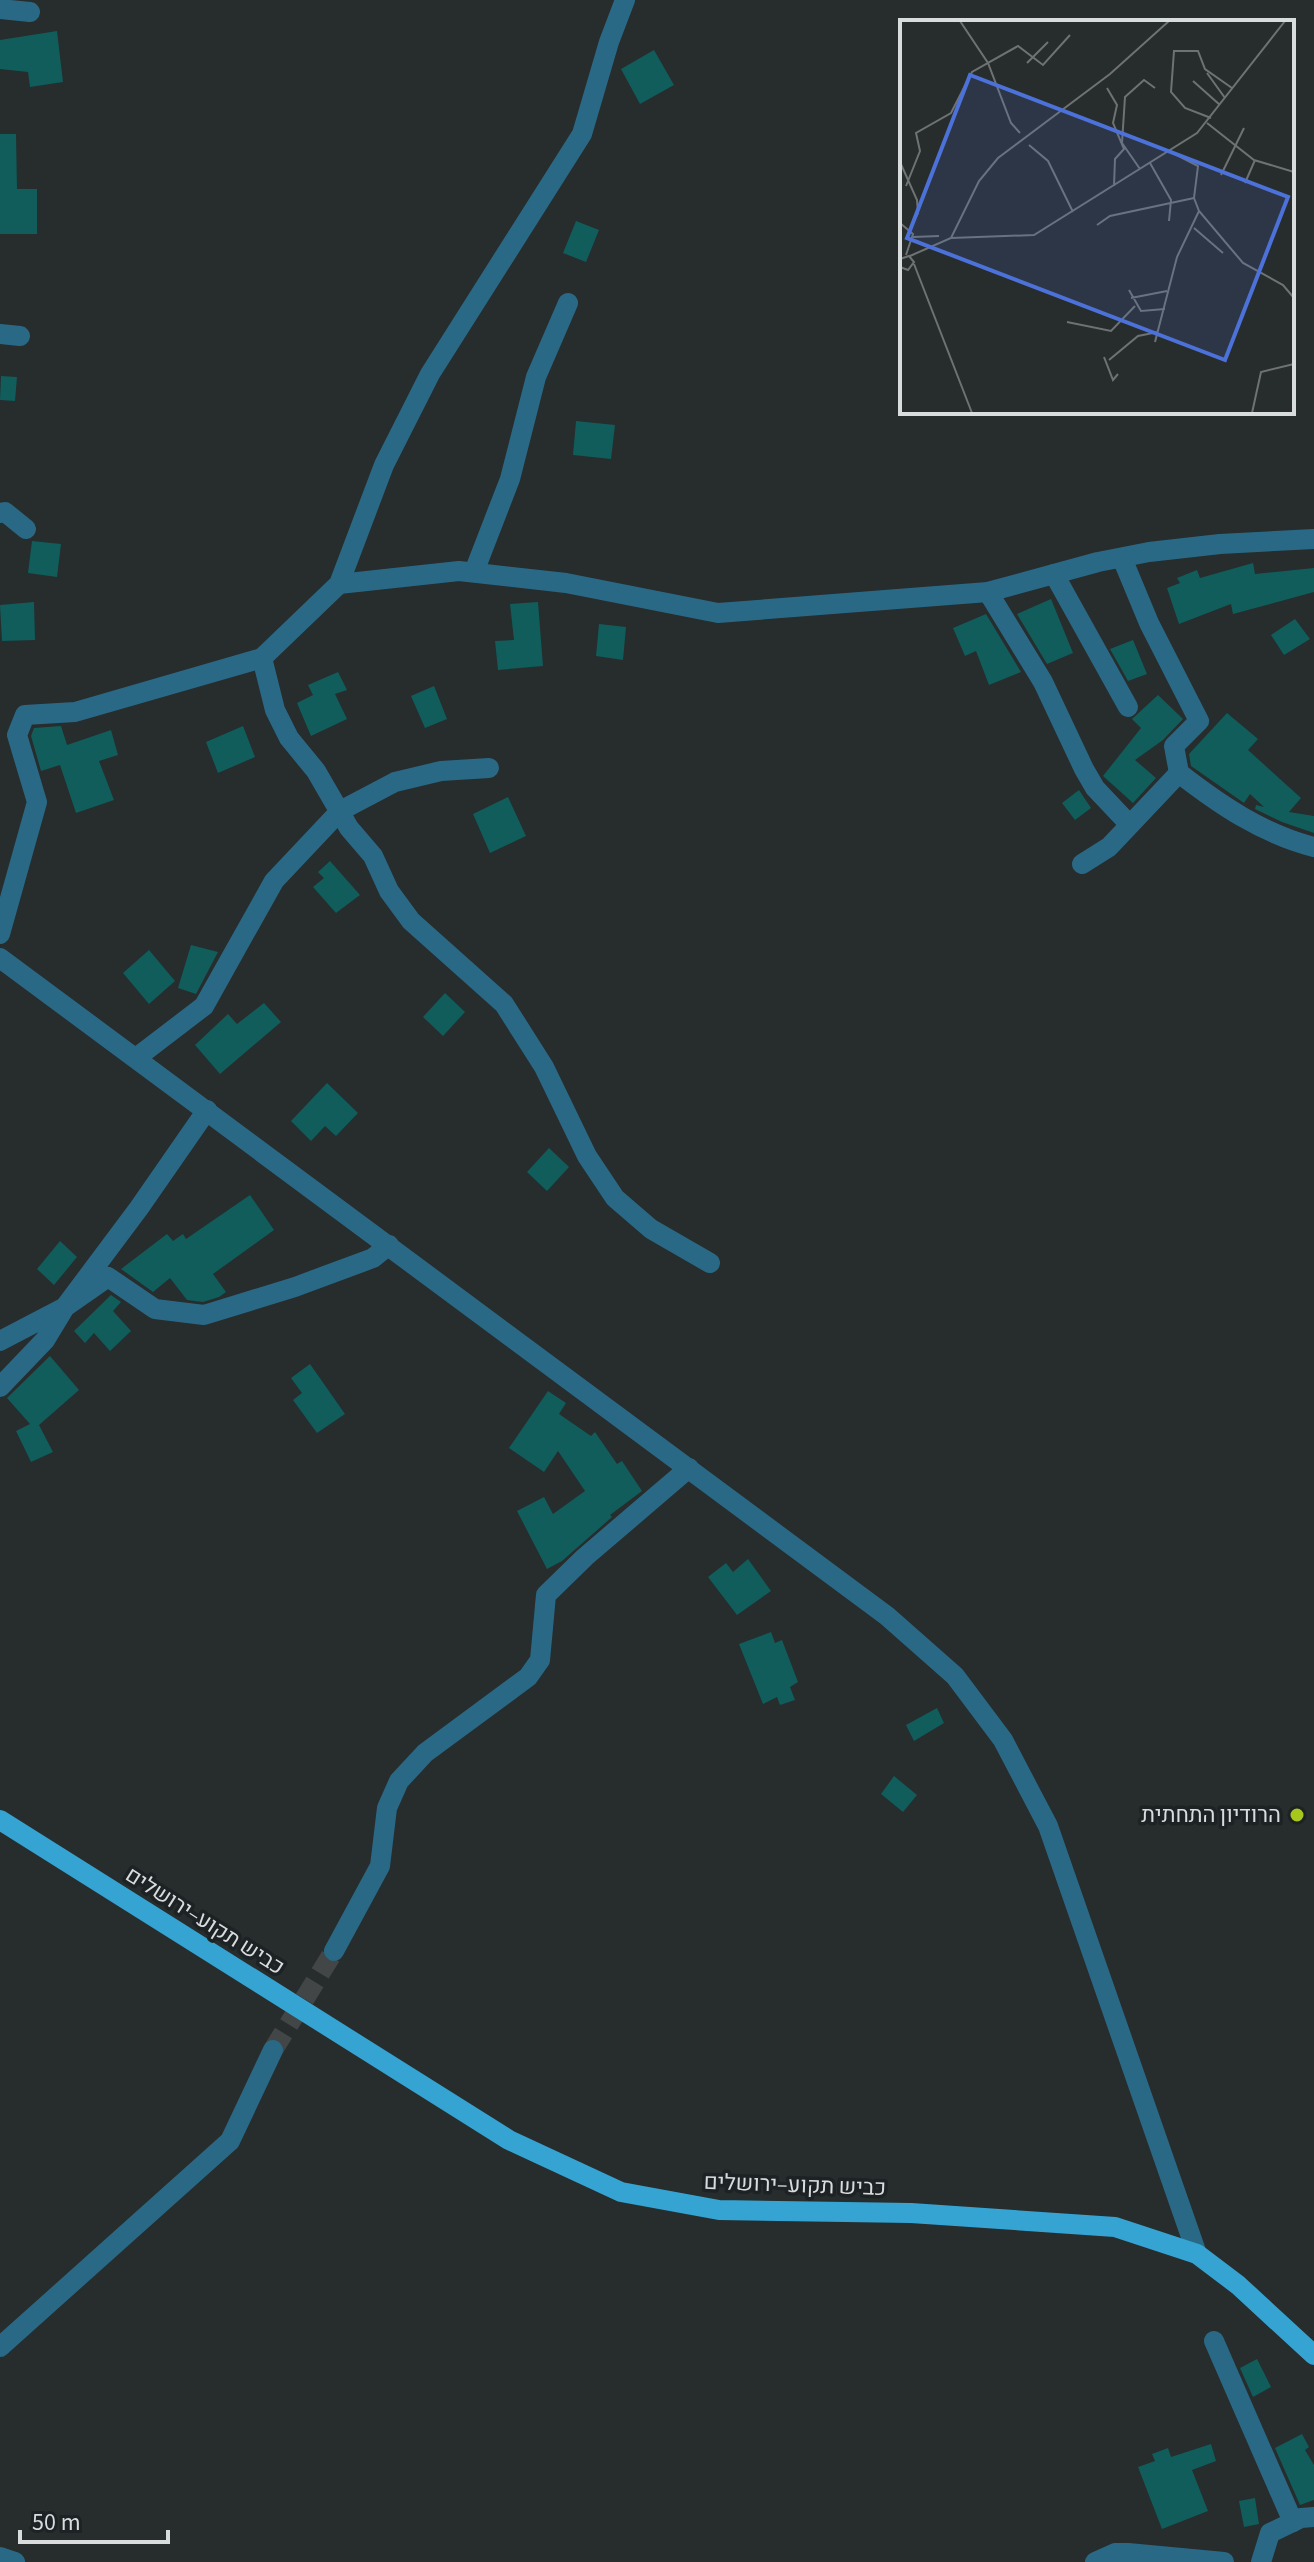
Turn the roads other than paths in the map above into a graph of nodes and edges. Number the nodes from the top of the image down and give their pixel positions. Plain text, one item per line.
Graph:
1 (625, 0) edge
2 (0, 9) edge
3 (30, 12) dead end
4 (568, 303) dead end
5 (0, 513) edge
6 (26, 529) dead end
7 (1314, 539) edge
8 (1290, 540) junction
9 (1314, 555) edge
10 (1122, 558) junction
11 (474, 572) junction
12 (1054, 574) junction
13 (339, 584) junction
14 (988, 592) junction
15 (262, 658) junction
16 (1128, 707) dead end
17 (489, 768) dead end
18 (1179, 773) junction
19 (340, 811) junction
20 (1129, 824) junction
21 (1314, 847) edge
22 (1082, 864) dead end
23 (0, 934) edge
24 (0, 958) edge
25 (136, 1058) junction
26 (207, 1110) junction
27 (389, 1245) junction
28 (710, 1263) dead end
29 (65, 1307) junction
30 (0, 1341) edge
31 (0, 1387) edge
32 (689, 1468) junction
33 (0, 1820) edge
34 (334, 1951) tunnel mouth
35 (273, 2050) tunnel mouth
36 (1197, 2254) junction
37 (1214, 2341) dead end
38 (0, 2347) edge
39 (1314, 2355) edge
40 (1314, 2517) edge
41 (1293, 2522) junction
42 (0, 2557) edge
43 (15, 2562) edge
44 (1095, 2562) edge
45 (1224, 2562) edge
46 (1261, 2562) edge

1 - 13 street
2 - 3 street
4 - 11 street
5 - 6 street
7 - 8 street
8 - 9 street
8 - 10 street
10 - 12 street
10 - 18 street
11 - 13 street
11 - 14 street
12 - 14 street
12 - 16 street
13 - 15 street
14 - 20 street
15 - 19 street
15 - 23 street
17 - 19 street
18 - 20 street
18 - 21 street
19 - 25 street
19 - 28 street
20 - 22 street
24 - 25 street
25 - 26 street
26 - 27 street
26 - 29 street
27 - 29 street
27 - 32 street
29 - 30 street
29 - 31 street
32 - 34 street
32 - 36 street
33 - 36 main road, כביש תקוע–ירושלים
35 - 38 street
36 - 39 main road, כביש תקוע–ירושלים
37 - 41 street
40 - 41 street
41 - 46 street
42 - 43 street
44 - 45 street

